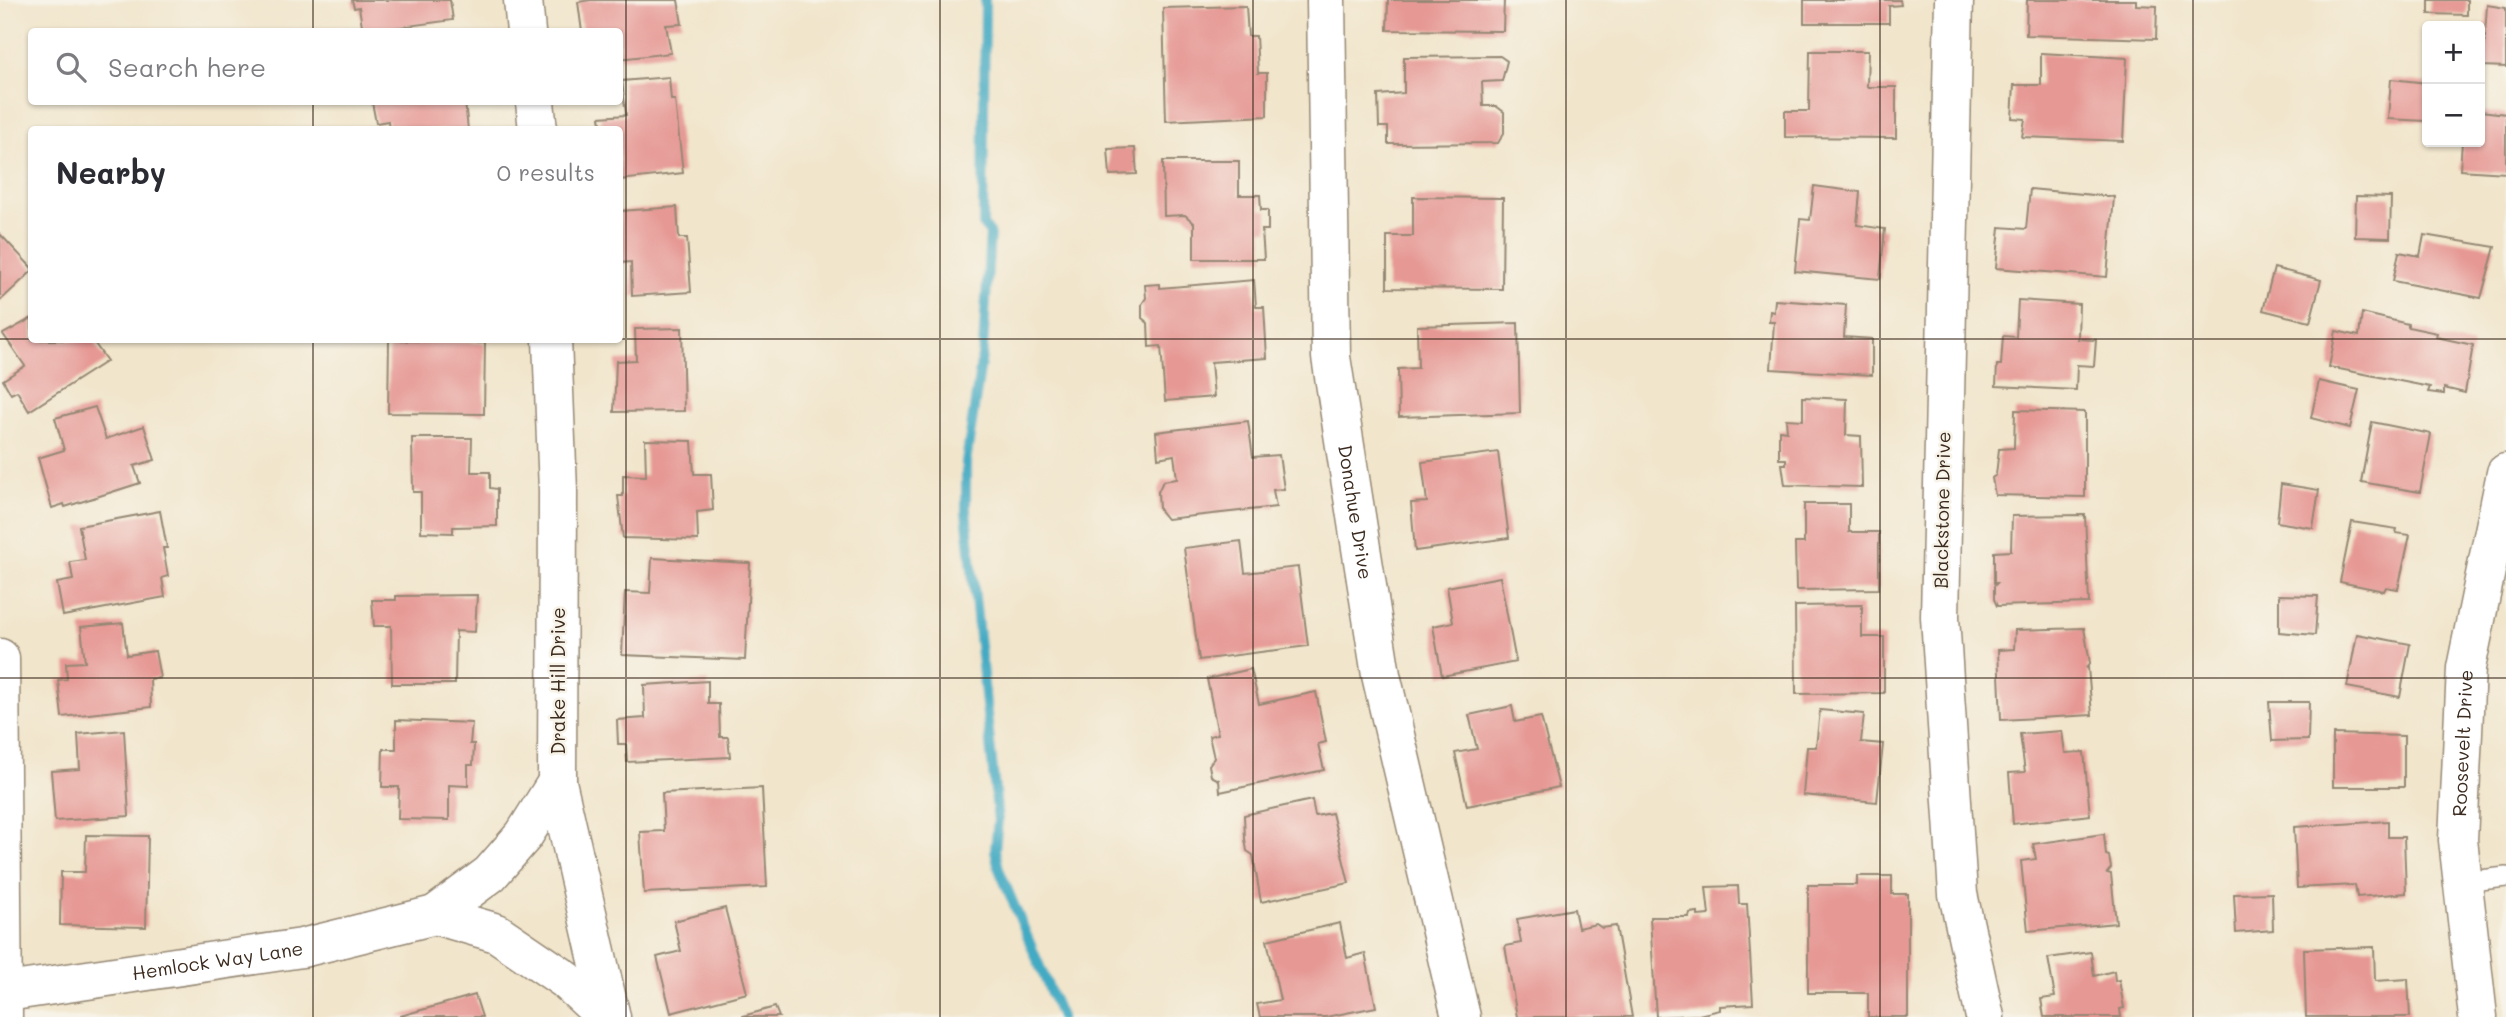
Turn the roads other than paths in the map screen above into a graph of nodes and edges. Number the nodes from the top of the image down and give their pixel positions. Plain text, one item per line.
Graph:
1 (523, 0) edge
2 (1326, 0) edge
3 (1954, 0) edge
4 (526, 28) edge
5 (534, 105) edge
6 (537, 126) edge
7 (552, 343) edge
8 (2506, 473) edge
9 (2495, 574) edge
10 (0, 659) edge
11 (557, 782) junction
12 (2506, 877) edge
13 (2463, 882) junction
14 (435, 915) junction
15 (2, 1001) edge
16 (608, 1017) edge
17 (1461, 1017) edge
18 (1985, 1017) edge
19 (2478, 1017) edge

1 - 4 street
2 - 17 street, Donahue Drive
3 - 18 street, Blackstone Drive
5 - 6 street
7 - 11 street, Drake Hill Drive
8 - 9 street, Roosevelt Drive
9 - 13 street, Roosevelt Drive
10 - 15 street
11 - 14 street, Hemlock Way Lane
11 - 16 street, Drake Hill Drive
12 - 13 lane
13 - 19 street, Roosevelt Drive
14 - 15 street, Hemlock Way Lane
14 - 16 street

